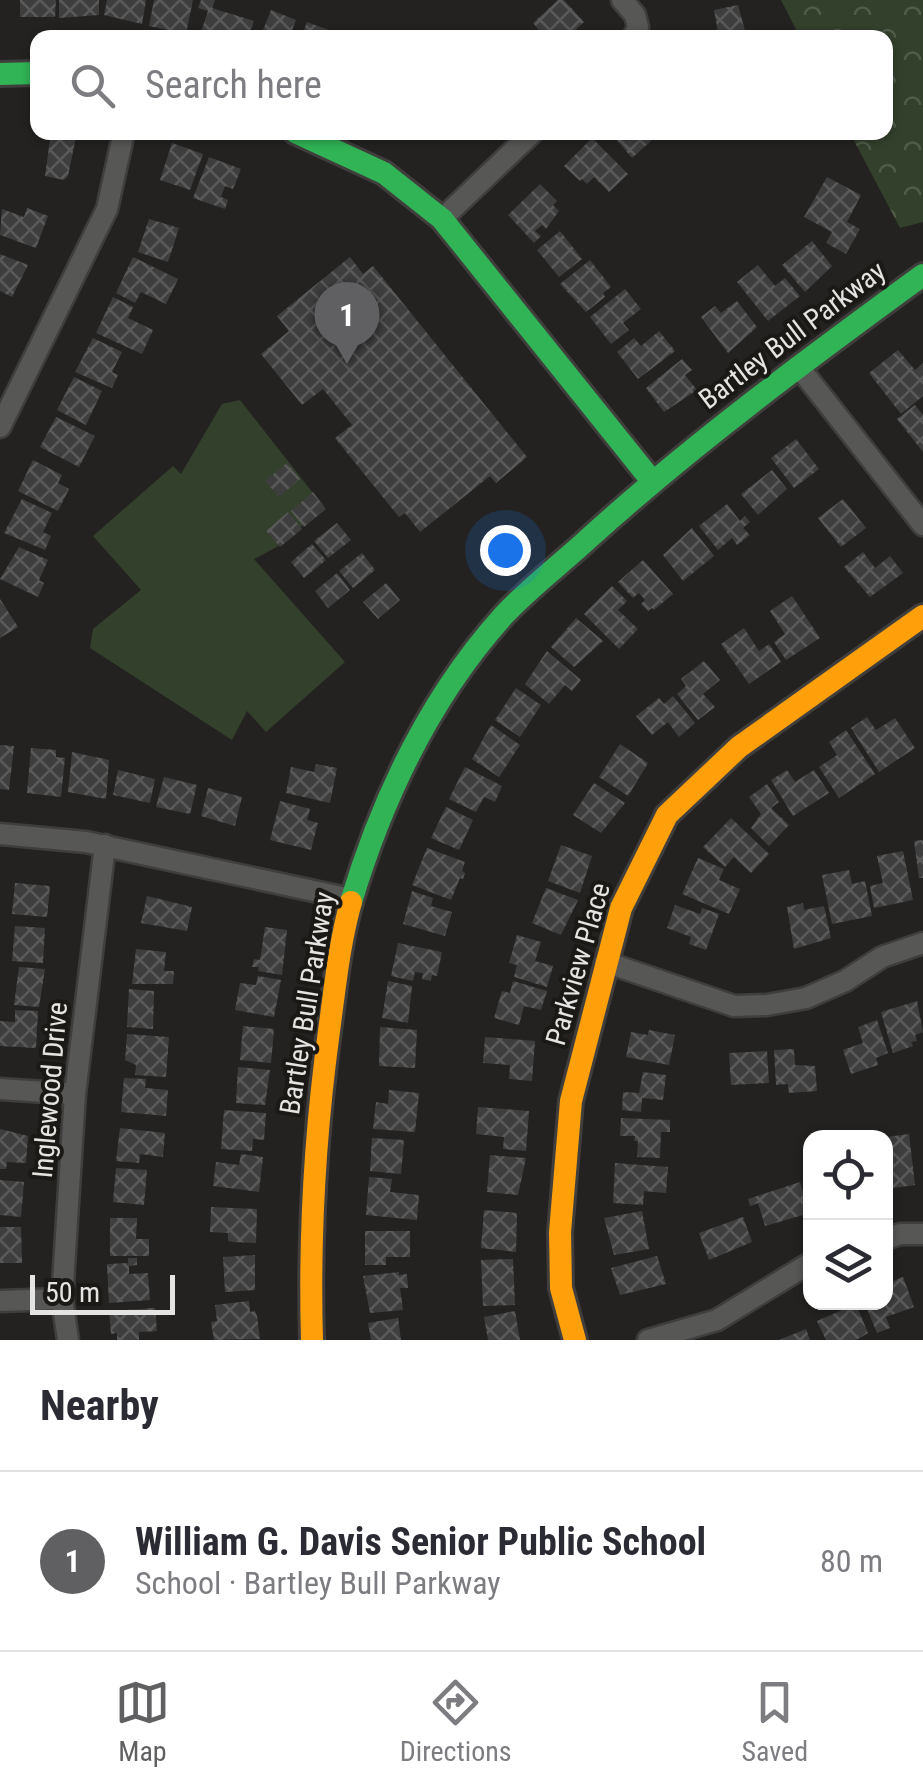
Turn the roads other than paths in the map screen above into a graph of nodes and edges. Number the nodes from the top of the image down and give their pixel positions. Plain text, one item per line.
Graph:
1 (622, 0) edge
2 (637, 30) edge
3 (30, 73) edge
4 (0, 74) edge
5 (122, 140) edge
6 (312, 140) edge
7 (525, 140) edge
8 (442, 219) junction
9 (923, 275) edge
10 (798, 366) junction
11 (6, 399) edge
12 (0, 427) edge
13 (652, 481) junction
14 (923, 524) edge
15 (923, 616) edge
16 (0, 834) edge
17 (104, 845) junction
18 (351, 899) junction
19 (923, 944) edge
20 (606, 962) junction
21 (0, 1089) edge
22 (75, 1094) junction
23 (923, 1234) edge
24 (893, 1236) edge
25 (803, 1268) edge
26 (62, 1299) junction
27 (0, 1301) edge
28 (68, 1340) edge
29 (312, 1340) edge
30 (575, 1340) edge
31 (648, 1340) edge

1 - 2 street
3 - 4 street
5 - 11 street
6 - 8 street
7 - 8 street
8 - 13 street
9 - 10 street, Bartley Bull Parkway
10 - 13 street, Bartley Bull Parkway
10 - 14 street
11 - 12 street
13 - 18 street, Bartley Bull Parkway
15 - 20 street, Parkview Place
16 - 17 street
17 - 18 street
17 - 22 street, Inglewood Drive
18 - 29 street, Bartley Bull Parkway
19 - 20 street
20 - 30 street, Parkview Place
21 - 22 street
22 - 26 street, Inglewood Drive
23 - 24 street
25 - 31 street
26 - 27 street
26 - 28 street, Inglewood Drive

